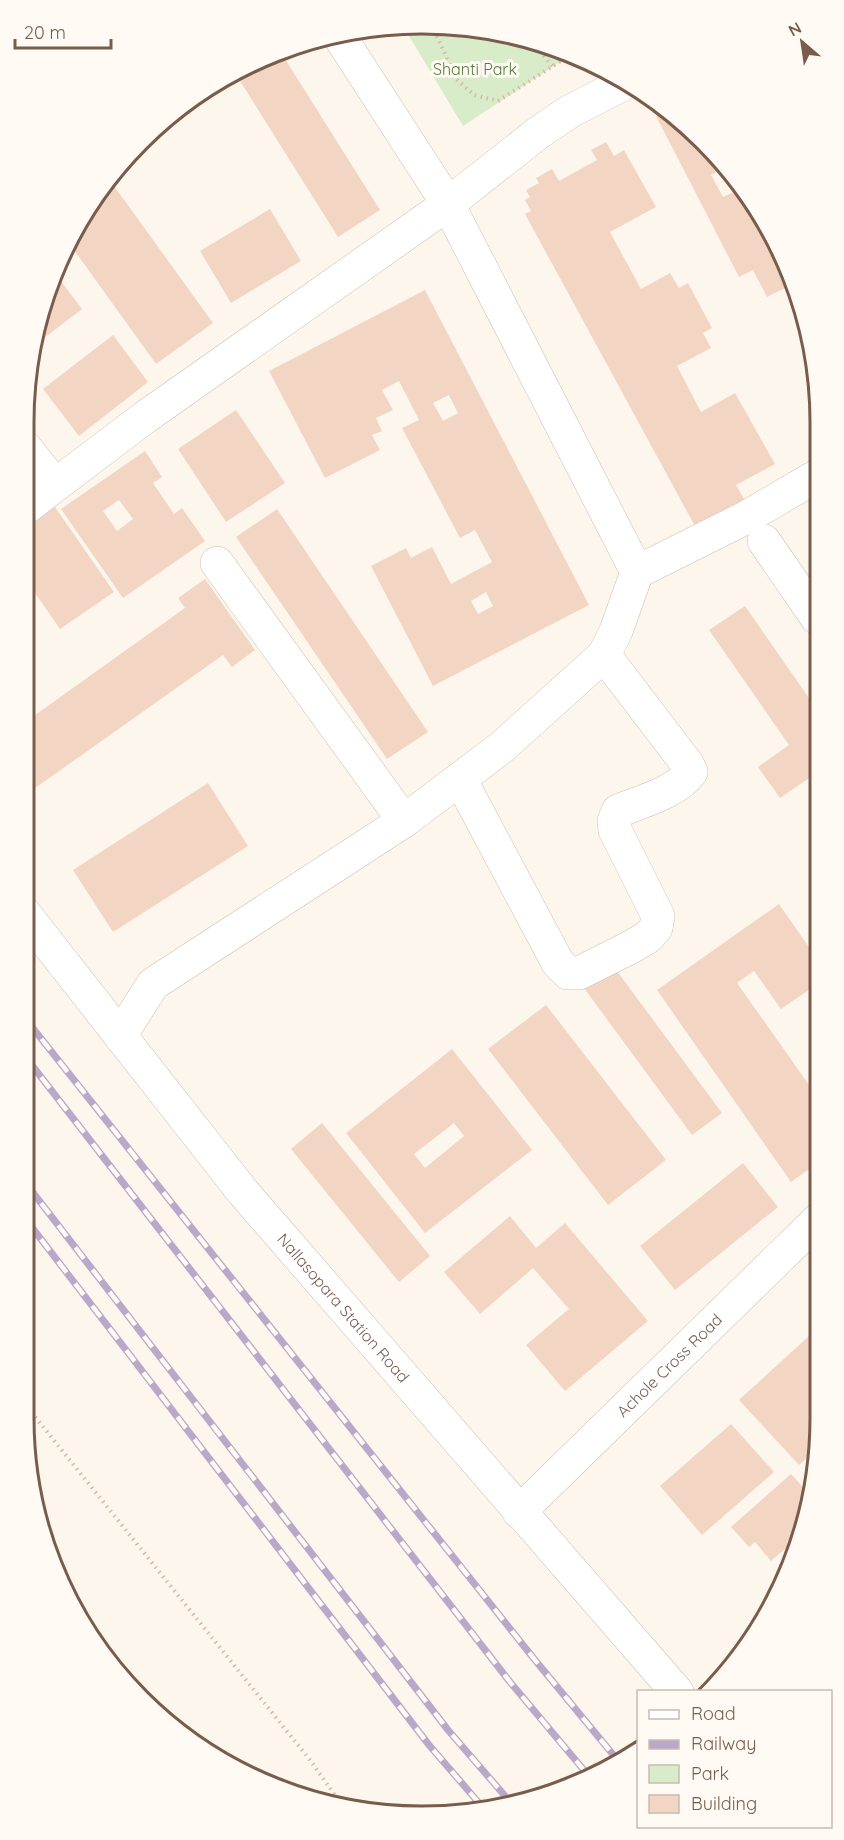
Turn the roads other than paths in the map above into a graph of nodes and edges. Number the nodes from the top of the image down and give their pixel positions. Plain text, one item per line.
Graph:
1 (344, 42) edge
2 (618, 87) edge
3 (448, 204) junction
4 (34, 459) edge
5 (810, 480) edge
6 (55, 485) junction
7 (34, 501) edge
8 (764, 541) dead end
9 (217, 563) dead end
10 (637, 572) junction
11 (810, 608) edge
12 (604, 655) junction
13 (460, 779) junction
14 (404, 821) junction
15 (34, 926) edge
16 (120, 1036) junction
17 (810, 1230) edge
18 (519, 1512) junction
19 (675, 1690) edge

1 - 3 street
2 - 3 street
3 - 6 street
3 - 10 street
4 - 6 street
5 - 10 street
6 - 7 street
8 - 11 street
9 - 14 street
10 - 12 street
12 - 13 street
12 - 13 street
13 - 14 street
14 - 16 street
15 - 16 street, Nallasopara Station Road
16 - 18 street, Nallasopara Station Road
17 - 18 street, Achole Cross Road
18 - 19 street, Nallasopara Station Road

